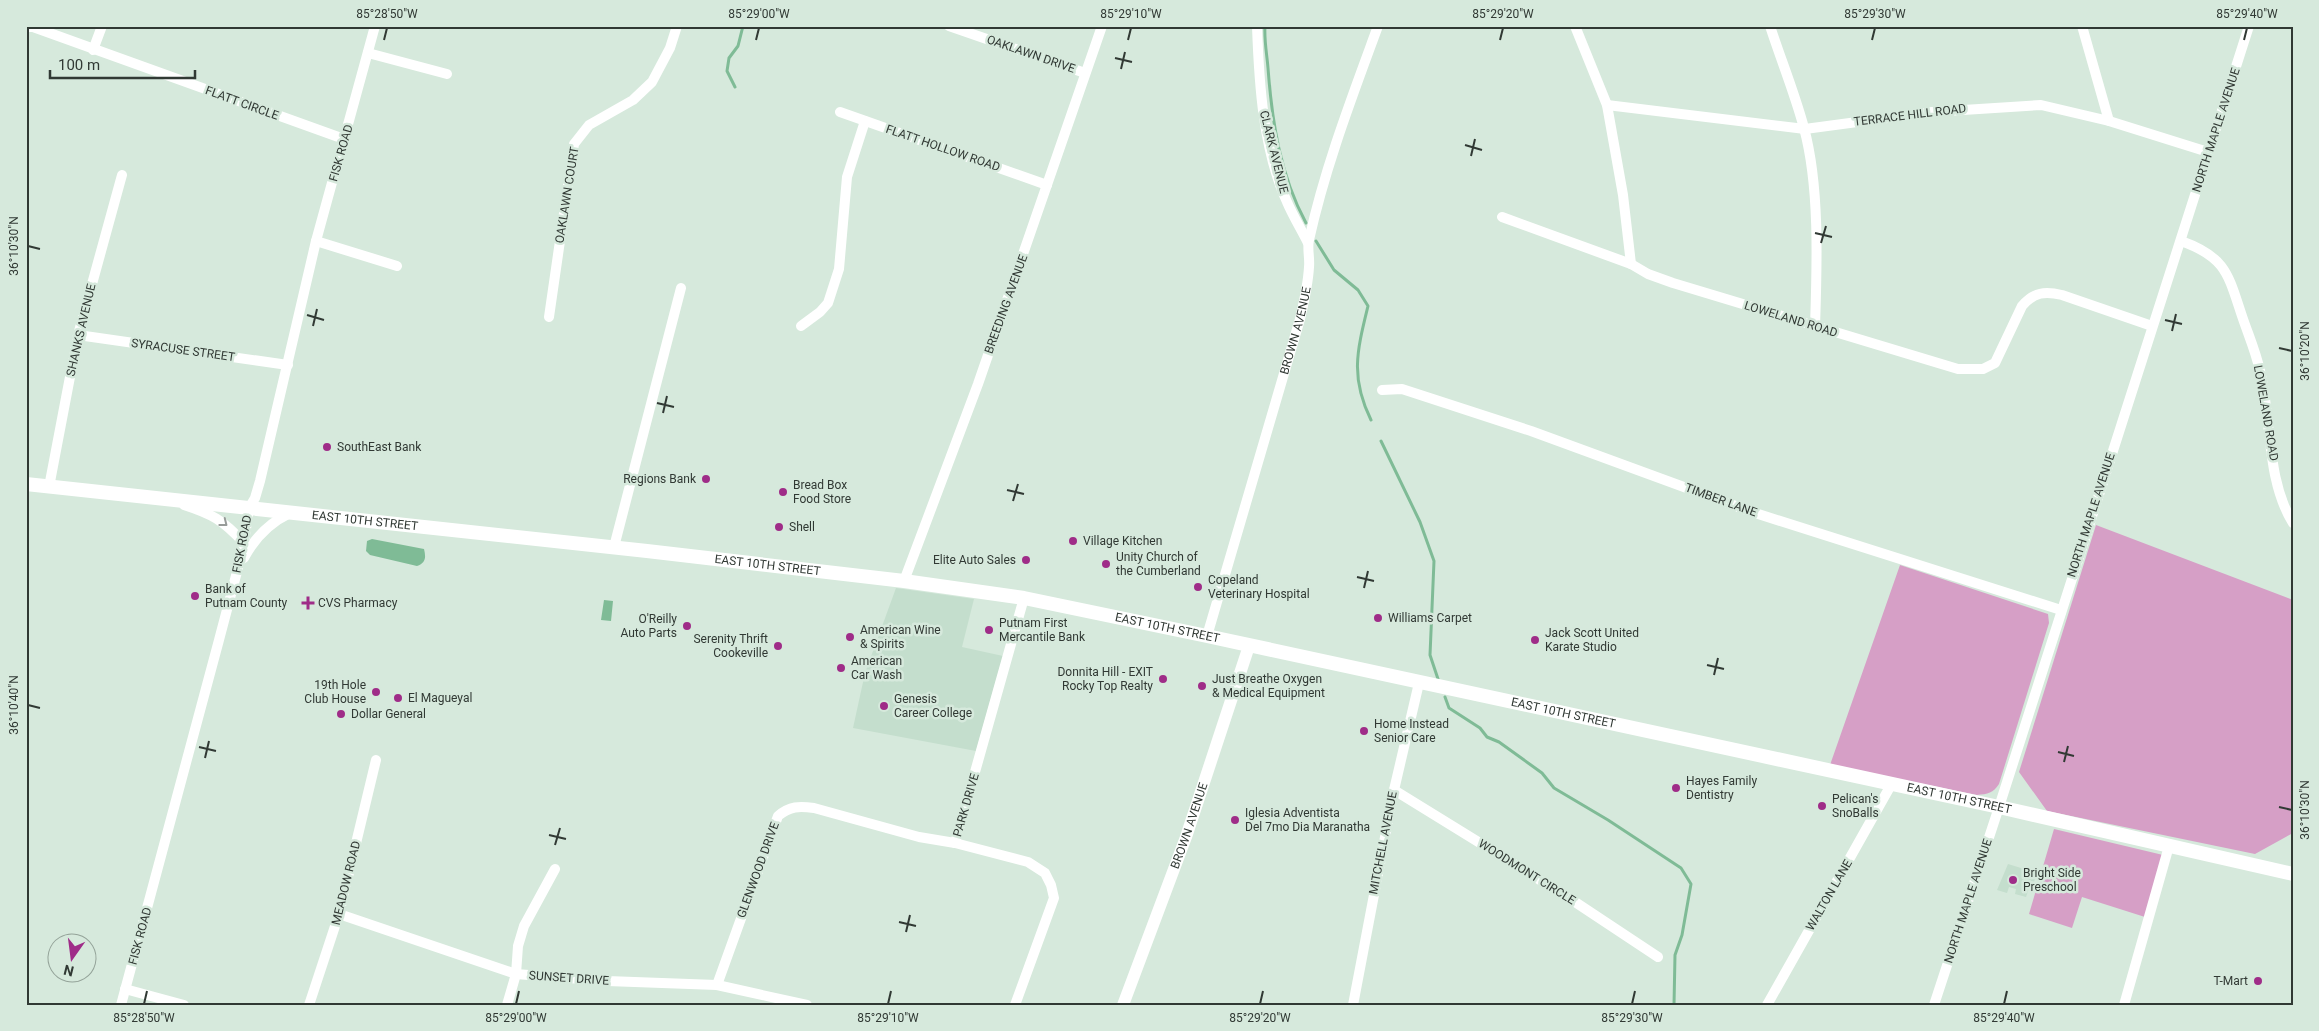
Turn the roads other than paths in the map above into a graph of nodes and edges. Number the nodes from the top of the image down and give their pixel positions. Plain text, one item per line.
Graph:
1 (102, 26) edge
2 (375, 26) edge
3 (677, 26) edge
4 (949, 26) edge
5 (1102, 26) edge
6 (1257, 26) edge
7 (1378, 26) edge
8 (1575, 26) edge
9 (1770, 26) edge
10 (2082, 26) edge
11 (2249, 26) edge
12 (26, 27) edge
13 (93, 50) junction
14 (368, 53) junction
15 (1085, 73) junction
16 (447, 74) dead end
17 (1607, 105) junction
18 (840, 112) dead end
19 (865, 121) junction
20 (2109, 121) junction
21 (1805, 129) junction
22 (344, 140) junction
23 (2208, 152) junction
24 (122, 175) dead end
25 (1048, 185) junction
26 (1502, 217) dead end
27 (316, 241) junction
28 (2181, 241) junction
29 (1308, 243) junction
30 (1631, 264) junction
31 (397, 266) dead end
32 (681, 288) dead end
33 (549, 317) dead end
34 (800, 326) dead end
35 (2152, 326) junction
36 (1815, 327) junction
37 (78, 335) junction
38 (288, 365) junction
39 (1382, 390) dead end
40 (26, 484) edge
41 (50, 487) junction
42 (166, 499) junction
43 (249, 508) junction
44 (292, 512) junction
45 (2293, 523) edge
46 (244, 542) junction
47 (614, 547) junction
48 (237, 572) junction
49 (904, 581) junction
50 (1024, 598) junction
51 (2061, 610) junction
52 (1207, 636) junction
53 (1249, 646) junction
54 (1420, 683) junction
55 (376, 760) dead end
56 (1891, 785) junction
57 (1394, 790) junction
58 (1999, 807) junction
59 (955, 843) junction
60 (2169, 846) junction
61 (2293, 866) edge
62 (2265, 868) junction
63 (555, 869) dead end
64 (2293, 874) edge
65 (339, 914) junction
66 (1658, 957) dead end
67 (516, 974) junction
68 (717, 985) junction
69 (125, 989) junction
70 (121, 1005) edge
71 (184, 1005) edge
72 (309, 1005) edge
73 (507, 1005) edge
74 (807, 1005) edge
75 (1015, 1005) edge
76 (1123, 1005) edge
77 (1353, 1005) edge
78 (1767, 1005) edge
79 (1934, 1005) edge
80 (2124, 1005) edge

1 - 13 street
2 - 14 street, FISK ROAD
3 - 33 street, OAKLAWN COURT
4 - 15 street, OAKLAWN DRIVE
5 - 15 street, BREEDING AVENUE
6 - 29 street, CLARK AVENUE
7 - 29 street, BROWN AVENUE
8 - 17 street
9 - 21 street
10 - 20 street
11 - 23 street, NORTH MAPLE AVENUE
12 - 13 street, FLATT CIRCLE
13 - 22 street, FLATT CIRCLE
14 - 16 street
14 - 22 street, FISK ROAD
15 - 25 street, BREEDING AVENUE
17 - 21 street, TERRACE HILL ROAD
17 - 30 street
18 - 19 street, FLATT HOLLOW ROAD
19 - 25 street, FLATT HOLLOW ROAD
19 - 34 street
20 - 21 street, TERRACE HILL ROAD
20 - 23 street, TERRACE HILL ROAD
21 - 36 street
22 - 27 street, FISK ROAD
23 - 28 street, NORTH MAPLE AVENUE
24 - 37 street, SHANKS AVENUE
25 - 49 street, BREEDING AVENUE
26 - 30 street, LOWELAND ROAD
27 - 31 street
27 - 38 street, FISK ROAD
28 - 35 street, NORTH MAPLE AVENUE
28 - 45 street, LOWELAND ROAD
29 - 52 street, BROWN AVENUE
30 - 36 street, LOWELAND ROAD
32 - 47 street
35 - 36 street, LOWELAND ROAD
35 - 51 street, NORTH MAPLE AVENUE
37 - 38 street, SYRACUSE STREET
37 - 41 street, SHANKS AVENUE
38 - 43 street, FISK ROAD
39 - 51 street, TIMBER LANE
40 - 41 main road, EAST 10TH STREET
41 - 42 main road, EAST 10TH STREET
42 - 43 main road, EAST 10TH STREET
42 -> 46 street
43 - 44 main road, EAST 10TH STREET
43 - 46 street, FISK ROAD
44 - 47 main road, EAST 10TH STREET
44 - 48 street
46 - 48 street, FISK ROAD
47 - 49 main road, EAST 10TH STREET
48 - 69 street, FISK ROAD
49 - 50 main road, EAST 10TH STREET
50 - 52 main road, EAST 10TH STREET
50 - 59 street, PARK DRIVE
51 - 58 street, NORTH MAPLE AVENUE
52 - 53 main road, EAST 10TH STREET
53 - 54 main road, EAST 10TH STREET
53 - 76 street, BROWN AVENUE
54 - 56 main road, EAST 10TH STREET
54 - 57 street, MITCHELL AVENUE
55 - 65 street, MEADOW ROAD
56 - 58 main road, EAST 10TH STREET
56 - 78 street, WALTON LANE
57 - 66 street, WOODMONT CIRCLE
57 - 77 street, MITCHELL AVENUE
58 - 60 main road, EAST 10TH STREET
58 - 79 street, NORTH MAPLE AVENUE
59 - 68 street, GLENWOOD DRIVE
59 - 75 street, PARK DRIVE
60 - 62 main road, EAST 10TH STREET
60 - 80 street
61 - 62 main road
62 - 64 main road, EAST 10TH STREET
63 - 67 street
65 - 67 street, SUNSET DRIVE
65 - 72 street, MEADOW ROAD
67 - 68 street, SUNSET DRIVE
67 - 73 street
68 - 74 street, SUNSET DRIVE
69 - 70 street, FISK ROAD
69 - 71 street

